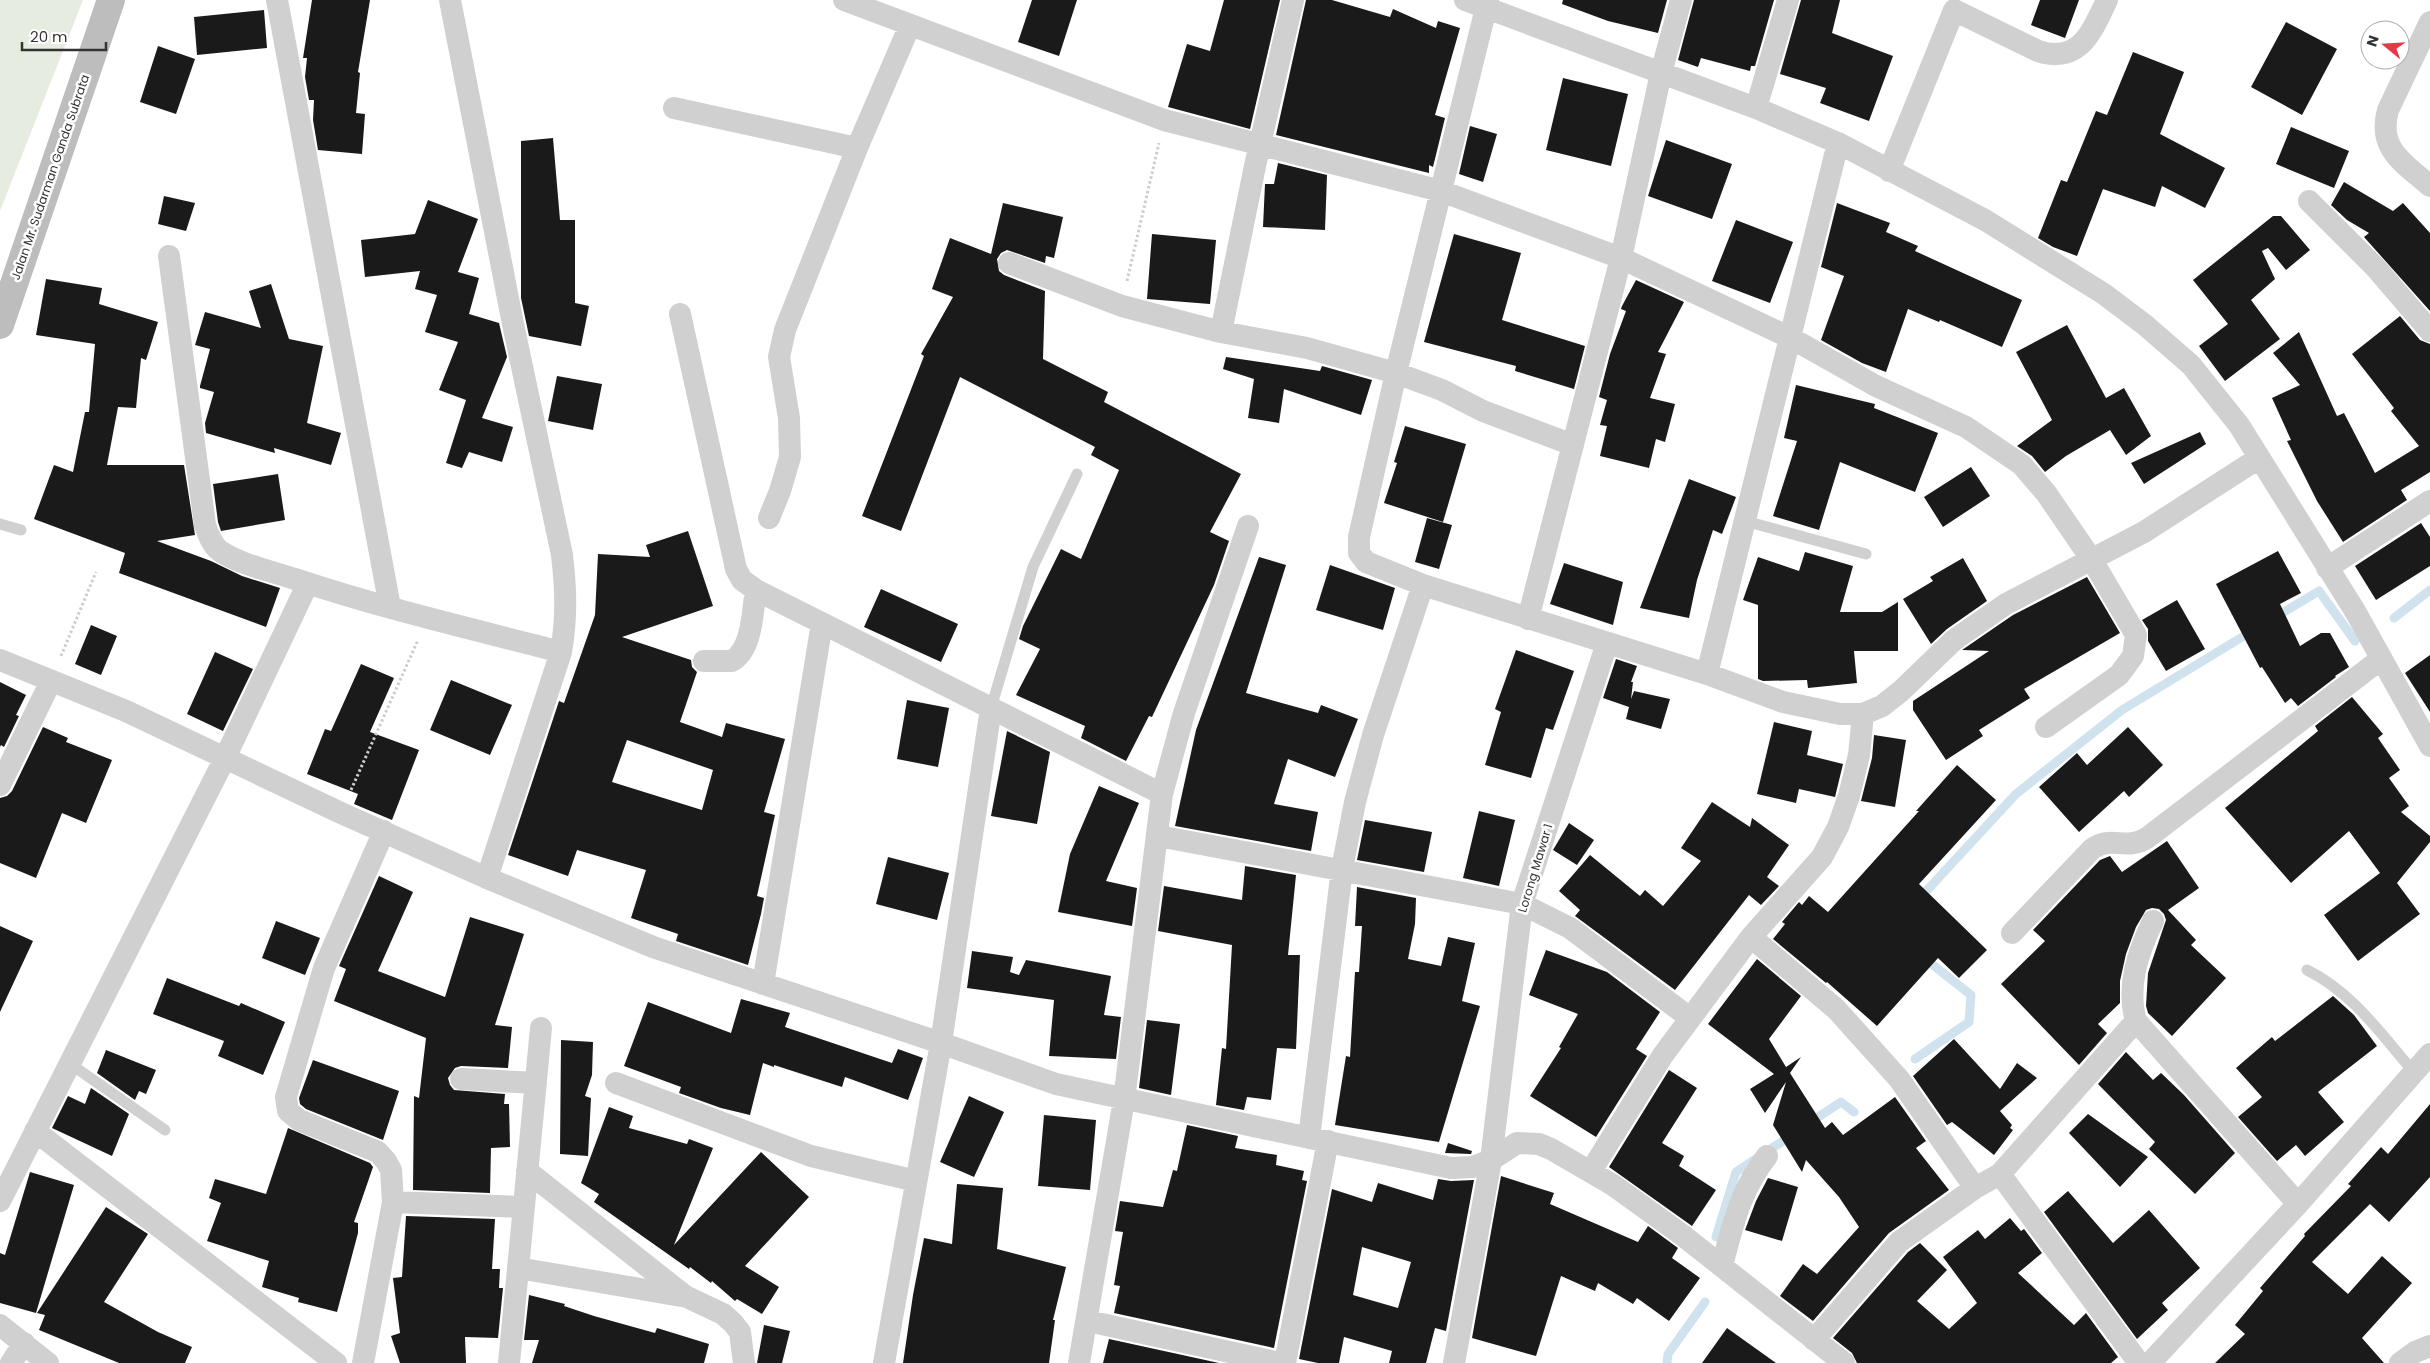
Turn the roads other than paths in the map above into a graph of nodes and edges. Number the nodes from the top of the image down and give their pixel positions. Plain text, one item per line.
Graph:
1 (111, 0) edge
2 (277, 0) edge
3 (450, 0) edge
4 (844, 0) edge
5 (1293, 0) edge
6 (1465, 0) edge
7 (1681, 0) edge
8 (1788, 0) edge
9 (2107, 0) edge
10 (1487, 4) edge
11 (1955, 5) edge
12 (2430, 22) edge
13 (910, 25) junction
14 (1661, 73) junction
15 (674, 108) dead end
16 (1756, 108) junction
17 (1838, 143) junction
18 (1261, 146) junction
19 (857, 148) junction
20 (1889, 170) junction
21 (2430, 186) edge
22 (1441, 191) junction
23 (2309, 201) dead end
24 (169, 256) dead end
25 (1621, 258) junction
26 (1009, 263) dead end
27 (680, 314) dead end
28 (0, 325) edge
29 (2430, 331) edge
30 (1221, 332) junction
31 (1791, 338) junction
32 (1396, 373) junction
33 (1572, 445) junction
34 (2259, 458) junction
35 (1077, 474) dead end
36 (2430, 501) edge
37 (770, 518) dead end
38 (1745, 521) junction
39 (0, 524) edge
40 (1248, 526) dead end
41 (21, 530) dead end
42 (1866, 554) dead end
43 (2092, 560) junction
44 (2327, 568) junction
45 (308, 583) junction
46 (1423, 585) junction
47 (756, 590) junction
48 (390, 608) junction
49 (1528, 619) junction
50 (822, 623) junction
51 (1607, 643) junction
52 (561, 652) junction
53 (2381, 659) junction
54 (0, 660) edge
55 (704, 661) dead end
56 (1707, 674) junction
57 (51, 681) junction
58 (992, 708) junction
59 (1863, 714) junction
60 (2046, 727) dead end
61 (2430, 746) edge
62 (225, 758) junction
63 (0, 785) edge
64 (1162, 794) junction
65 (384, 831) junction
66 (1158, 836) junction
67 (1342, 869) junction
68 (487, 878) junction
69 (1522, 904) junction
70 (2153, 921) dead end
71 (2012, 933) dead end
72 (1750, 937) junction
73 (2307, 970) dead end
74 (763, 984) junction
75 (1690, 1018) junction
76 (2136, 1021) junction
77 (541, 1028) dead end
78 (941, 1043) junction
79 (2430, 1054) edge
80 (69, 1063) junction
81 (2413, 1071) junction
82 (461, 1079) dead end
83 (536, 1083) junction
84 (616, 1083) dead end
85 (1124, 1100) junction
86 (165, 1130) dead end
87 (36, 1131) junction
88 (1319, 1139) junction
89 (1767, 1156) dead end
90 (1491, 1160) junction
91 (527, 1171) junction
92 (1591, 1171) junction
93 (2000, 1174) junction
94 (916, 1181) junction
95 (1975, 1188) junction
96 (0, 1201) edge
97 (393, 1202) junction
98 (2298, 1204) junction
99 (524, 1207) junction
100 (1722, 1265) junction
101 (518, 1268) junction
102 (688, 1298) junction
103 (1088, 1321) junction
104 (0, 1325) edge
105 (1814, 1340) junction
106 (24, 1343) junction
107 (2430, 1346) edge
108 (1269, 1362) edge
109 (11, 1363) edge
110 (48, 1363) edge
111 (336, 1363) edge
112 (363, 1363) edge
113 (508, 1363) edge
114 (744, 1363) edge
115 (884, 1363) edge
116 (1079, 1363) edge
117 (1285, 1363) edge
118 (1454, 1363) edge
119 (1844, 1363) edge
120 (2139, 1363) edge
121 (2150, 1363) edge
122 (2400, 1363) edge

1 - 28 street, Jalan Mr. Sudarman Ganda Subrata
2 - 48 street
3 - 52 street
4 - 13 street
5 - 18 street
6 - 10 street
7 - 14 street
8 - 16 street
9 - 11 street
10 - 14 street
10 - 22 street
11 - 20 street
12 - 21 street
13 - 18 street
13 - 19 street
14 - 16 street
14 - 25 street
15 - 19 street
16 - 17 street
17 - 20 street
17 - 31 street
18 - 22 street
18 - 30 street
19 - 37 street
20 - 34 street
22 - 25 street
22 - 32 street
23 - 29 street
24 - 45 street
25 - 31 street
25 - 33 street
26 - 30 street
27 - 47 street
30 - 32 street
31 - 38 street
31 - 43 street
32 - 33 street
32 - 46 street
33 - 49 street
34 - 43 street
34 - 44 street
35 - 58 lane
36 - 44 street
38 - 42 lane
38 - 56 street
39 - 41 lane
40 - 64 street
43 - 59 street
43 - 60 street
44 - 53 street
45 - 48 street
45 - 62 street
46 - 49 street
46 - 67 street
47 - 50 street
47 - 55 street
48 - 52 street
49 - 51 street
50 - 58 street
50 - 74 street
51 - 56 street
51 - 69 street, Lorong Mawar 1
52 - 68 street
53 - 61 street
53 - 71 street
54 - 57 street
56 - 59 street
57 - 62 street
57 - 63 street
58 - 64 street
58 - 78 street
59 - 72 street
62 - 65 street
62 - 80 street
64 - 66 street
65 - 68 street
65 - 97 street
66 - 67 street
66 - 85 street
67 - 69 street
67 - 88 street
68 - 74 street
69 - 75 street
69 - 90 street, Lorong Mawar 1
70 - 76 street
72 - 75 street
72 - 95 street
73 - 81 lane
74 - 78 street
75 - 92 street
76 - 93 street
76 - 98 street
77 - 83 street
78 - 85 street
78 - 94 street
79 - 81 street
80 - 86 lane
80 - 87 street
81 - 98 street
82 - 83 street
83 - 91 street
84 - 94 street
85 - 88 street
85 - 103 street
87 - 96 street
87 - 111 street
88 - 90 street
88 - 117 street
89 - 100 street
90 - 92 street
90 - 118 street, Lorong Mawar 1
91 - 99 street
91 - 102 street
92 - 100 street
93 - 95 street
93 - 120 street
94 - 115 street
95 - 105 street
97 - 99 street
97 - 112 street
98 - 121 street
99 - 101 street
100 - 105 street
101 - 102 street
101 - 113 street
102 - 114 street
103 - 108 street
103 - 116 street
104 - 106 street
105 - 119 street
106 - 109 street
106 - 110 street
107 - 122 street

